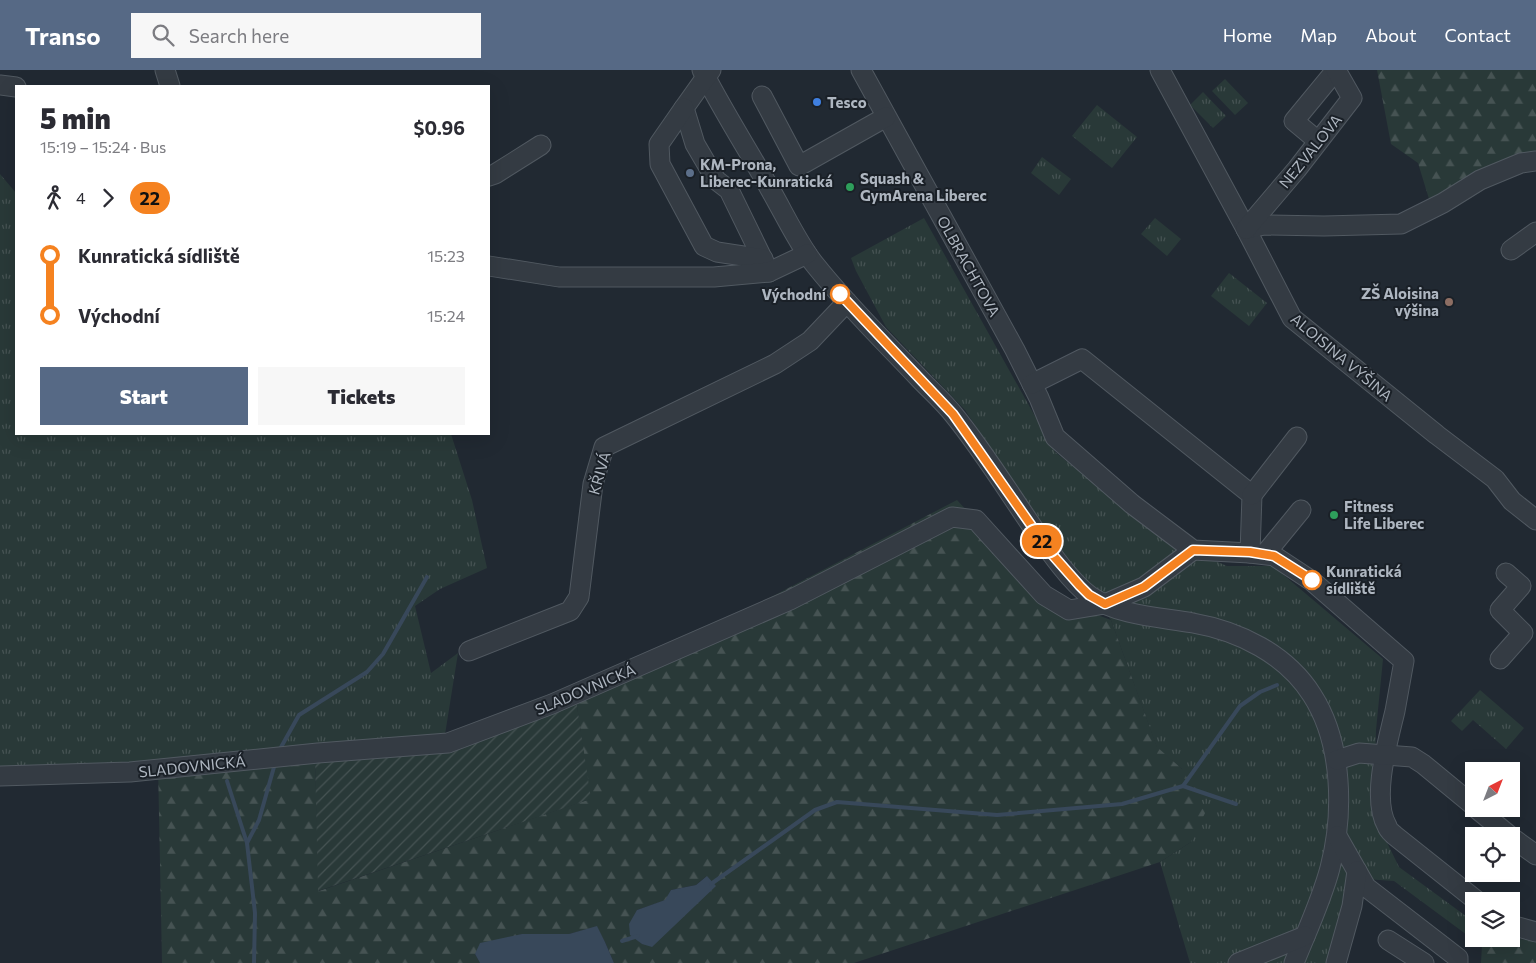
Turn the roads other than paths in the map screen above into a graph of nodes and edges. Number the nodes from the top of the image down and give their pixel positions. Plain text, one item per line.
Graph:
1 (166, 70) edge
2 (862, 70) edge
3 (1160, 70) edge
4 (1336, 70) edge
5 (706, 72) edge
6 (0, 85) edge
7 (170, 85) edge
8 (15, 87) edge
9 (762, 96) dead end
10 (684, 108) junction
11 (886, 116) junction
12 (1318, 141) junction
13 (541, 145) dead end
14 (1536, 161) edge
15 (490, 176) edge
16 (1246, 229) junction
17 (1536, 232) edge
18 (1511, 250) dead end
19 (807, 254) junction
20 (766, 265) junction
21 (490, 266) edge
22 (847, 302) junction
23 (1032, 384) junction
24 (1297, 437) dead end
25 (1252, 495) junction
26 (1301, 510) dead end
27 (1536, 520) edge
28 (1193, 550) junction
29 (1257, 553) junction
30 (1506, 573) dead end
31 (1105, 604) junction
32 (469, 651) dead end
33 (1500, 659) dead end
34 (1384, 754) junction
35 (1337, 760) junction
36 (0, 776) edge
37 (1465, 799) edge
38 (1488, 818) edge
39 (1499, 827) edge
40 (1337, 836) junction
41 (1520, 843) edge
42 (1536, 855) edge
43 (1357, 871) junction
44 (1465, 892) edge
45 (1520, 928) edge
46 (1536, 932) edge
47 (1305, 936) junction
48 (1388, 940) dead end
49 (1238, 963) edge
50 (1294, 963) edge
51 (1336, 963) edge
52 (1424, 963) edge
53 (1458, 963) edge

1 - 7 street
2 - 11 street, OLBRACHTOVA
3 - 16 street, ALOISINA VÝŠINA
4 - 12 street, NEZVALOVA
4 - 12 street
5 - 10 street
5 - 19 street
6 - 8 street
9 - 11 street
10 - 20 street
10 - 20 street
11 - 23 street, OLBRACHTOVA
12 - 16 street, NEZVALOVA
13 - 15 street
14 - 16 street
16 - 27 street, ALOISINA VÝŠINA
17 - 18 street
19 - 20 street
19 - 22 street
20 - 21 street
22 - 31 street
22 - 32 street, KŘIVÁ
23 - 25 street
23 - 28 street, OLBRACHTOVA
24 - 25 street
25 - 29 street
26 - 29 street
28 - 29 street
28 - 31 street
29 - 34 street
30 - 33 street
31 - 35 street
31 - 36 street, SLADOVNICKÁ
34 - 35 street
34 - 37 street
34 - 44 street
35 - 40 street
38 - 39 street
40 - 43 street
40 - 47 street
41 - 42 street
43 - 51 street
43 - 53 street
45 - 46 street
47 - 49 street
47 - 50 street
48 - 52 street

